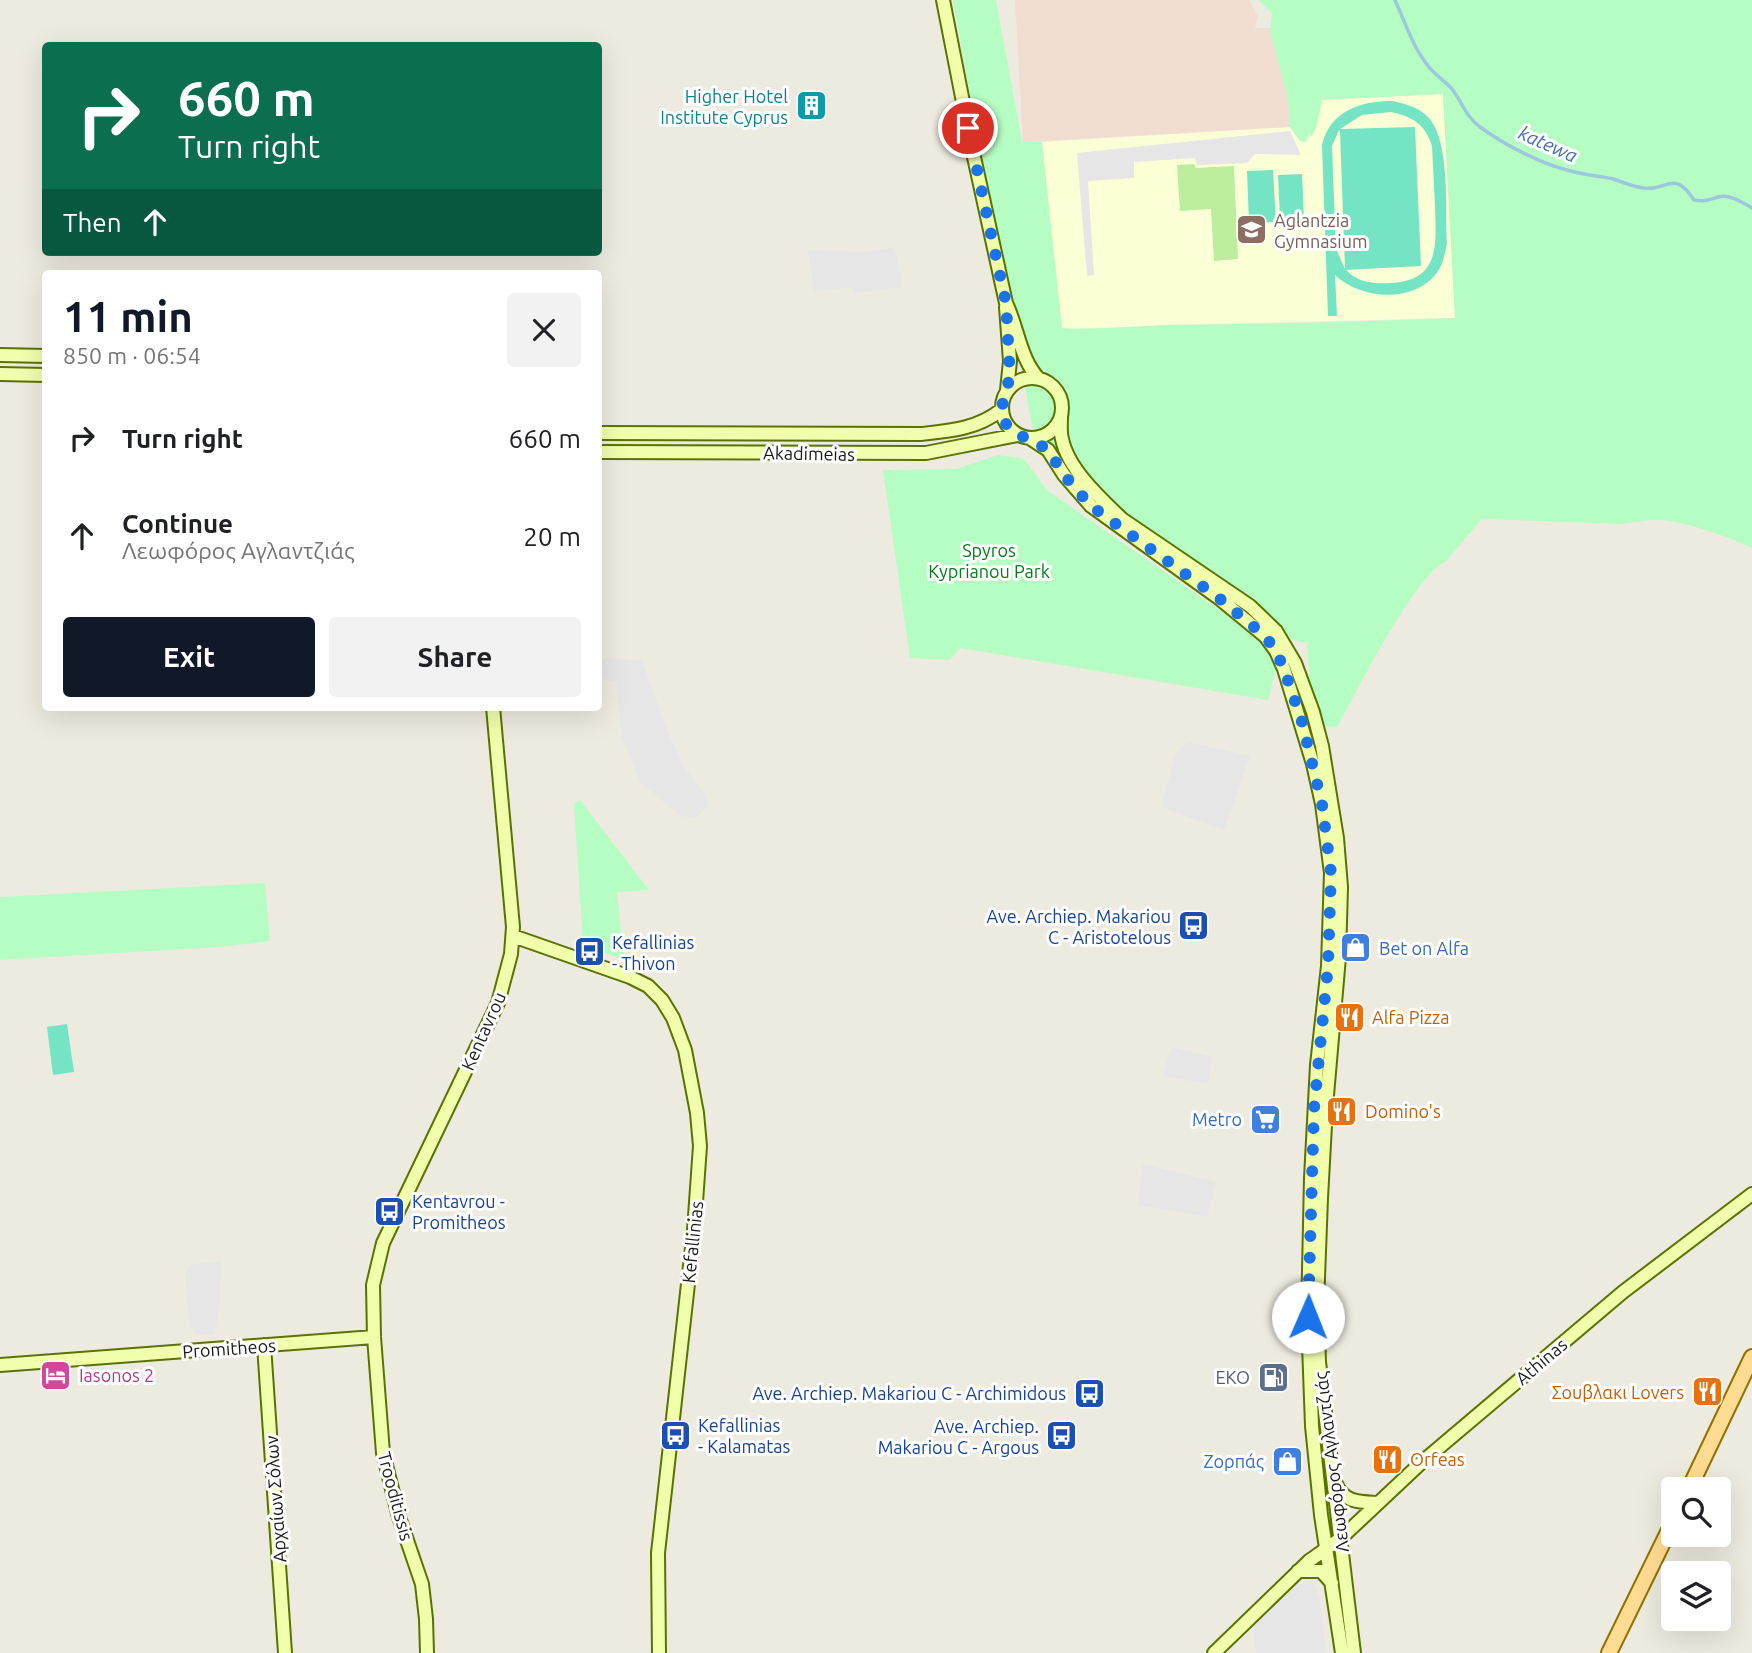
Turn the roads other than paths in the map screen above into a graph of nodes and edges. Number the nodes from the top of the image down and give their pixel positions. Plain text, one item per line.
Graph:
1 (943, 0) edge
2 (1006, 303) junction
3 (0, 355) edge
4 (42, 356) edge
5 (0, 374) edge
6 (42, 375) edge
7 (1039, 379) junction
8 (1007, 391) junction
9 (1001, 410) junction
10 (1061, 416) junction
11 (602, 433) edge
12 (1017, 435) junction
13 (1031, 439) junction
14 (602, 452) edge
15 (493, 711) edge
16 (513, 936) junction
17 (1752, 1194) edge
18 (374, 1337) junction
19 (264, 1345) junction
20 (1752, 1357) edge
21 (0, 1365) edge
22 (1331, 1474) junction
23 (1695, 1477) edge
24 (1377, 1503) junction
25 (1340, 1539) junction
26 (1661, 1547) edge
27 (1327, 1549) junction
28 (1298, 1572) junction
29 (1332, 1583) junction
30 (285, 1653) edge
31 (427, 1653) edge
32 (659, 1653) edge
33 (1214, 1653) edge
34 (1342, 1653) edge
35 (1354, 1653) edge
36 (1609, 1653) edge

1 - 2 main road
2 - 7 main road
2 - 8 main road
3 - 4 main road
5 - 6 main road
7 - 8 main road
7 - 10 main road
8 - 9 main road
9 - 11 main road, Akadimeias
9 - 12 main road
10 - 13 main road
10 - 22 main road, Λεωφόρος Αγλαντζιάς
12 - 13 main road
12 - 14 main road, Akadimeias
13 - 27 main road, Λεωφόρος Αγλαντζιάς
15 - 16 main road, Kentavrou
16 - 18 main road, Kentavrou
16 - 32 main road, Kefallinias
17 - 24 main road, Athinas
18 - 19 main road, Promitheos
18 - 31 main road, Trooditissis
19 - 21 main road, Promitheos
19 - 30 main road, Αρχαίων Σόλων
20 - 23 main road
22 - 24 main road
22 - 25 main road, Λεωφόρος Αγλαντζιάς
24 - 25 main road, Athinas
25 - 27 main road, Athinas
25 - 35 main road, Λεωφόρος Αγλαντζιάς
26 - 36 main road
27 - 28 main road, Athinas
27 - 29 main road, Λεωφόρος Αγλαντζιάς
28 - 29 main road
28 - 33 main road, Athinas
29 - 34 main road, Λεωφόρος Αγλαντζιάς

